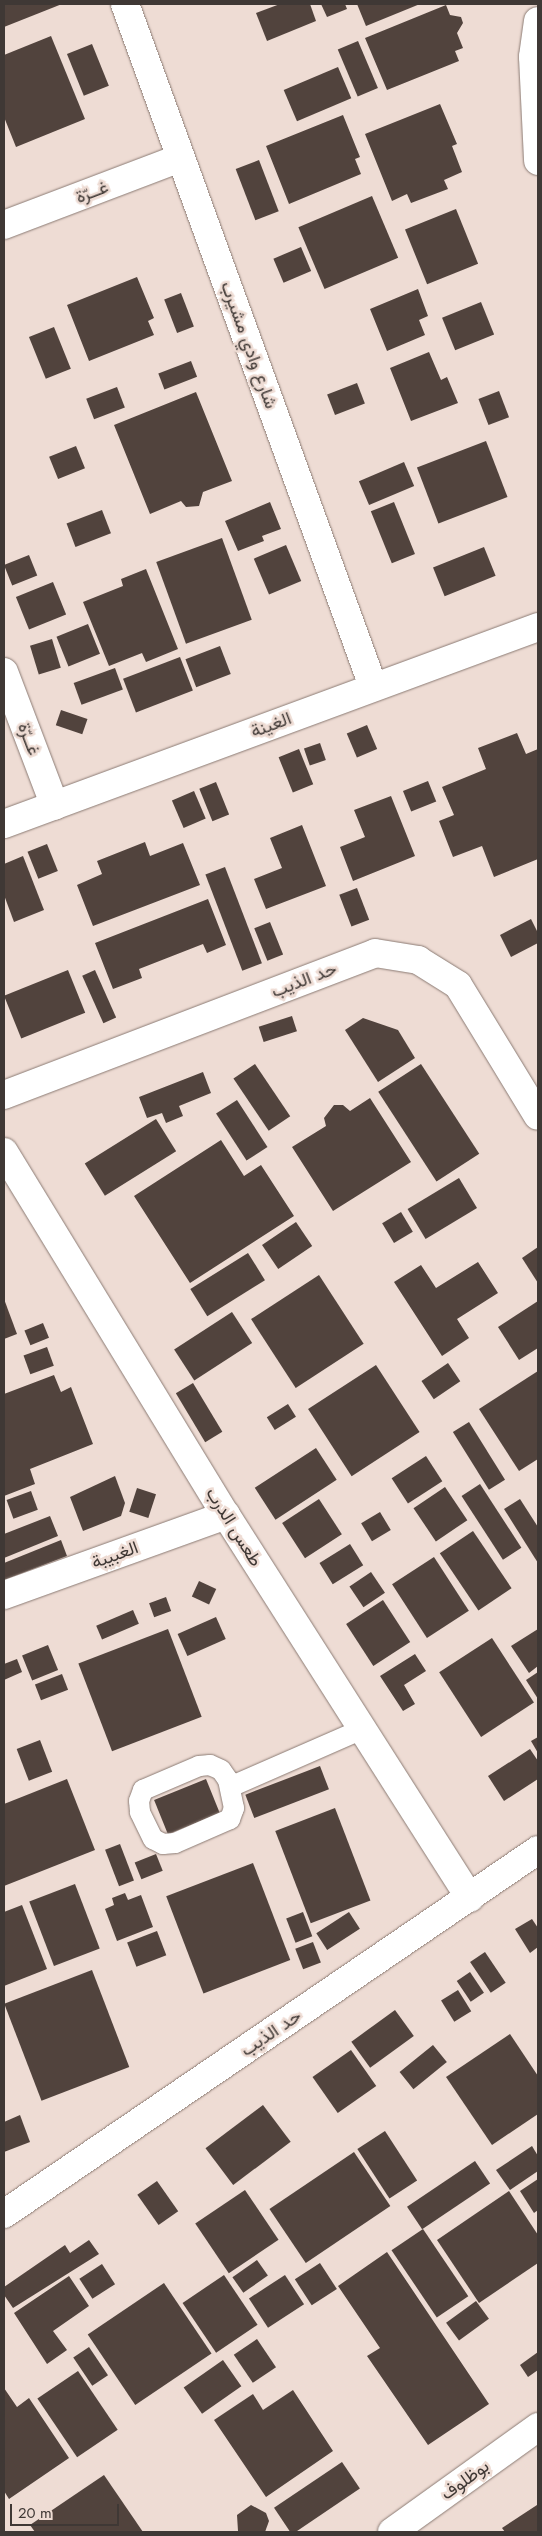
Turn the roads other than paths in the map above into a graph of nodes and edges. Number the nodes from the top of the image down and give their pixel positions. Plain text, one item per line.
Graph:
1 (125, 4) edge
2 (538, 21) edge
3 (180, 158) junction
4 (538, 161) edge
5 (4, 225) edge
6 (538, 627) edge
7 (4, 672) edge
8 (373, 686) junction
9 (55, 806) junction
10 (4, 824) edge
11 (4, 1095) edge
12 (538, 1116) edge
13 (4, 1152) edge
14 (226, 1515) junction
15 (4, 1595) edge
16 (363, 1729) junction
17 (230, 1787) junction
18 (538, 1850) edge
19 (470, 1898) junction
20 (4, 2214) edge
21 (538, 2427) edge
22 (392, 2532) edge

1 - 3 street, شارع وادي مشيرب
2 - 4 street
3 - 5 street, غــرّة
3 - 8 street, شارع وادي مشيرب
6 - 8 street, الغينة
7 - 9 street, غــرّة
8 - 9 street, الغينة
9 - 10 street, الغينة
11 - 12 street, حد الذيب
13 - 14 street, طعس الدرب
14 - 15 street, الغبيبة
14 - 16 street, طعس الدرب
16 - 17 lane
16 - 19 street, طعس الدرب
17 - 17 lane
18 - 19 street, حد الذيب
19 - 20 street, حد الذيب
21 - 22 street, بوظلوف

